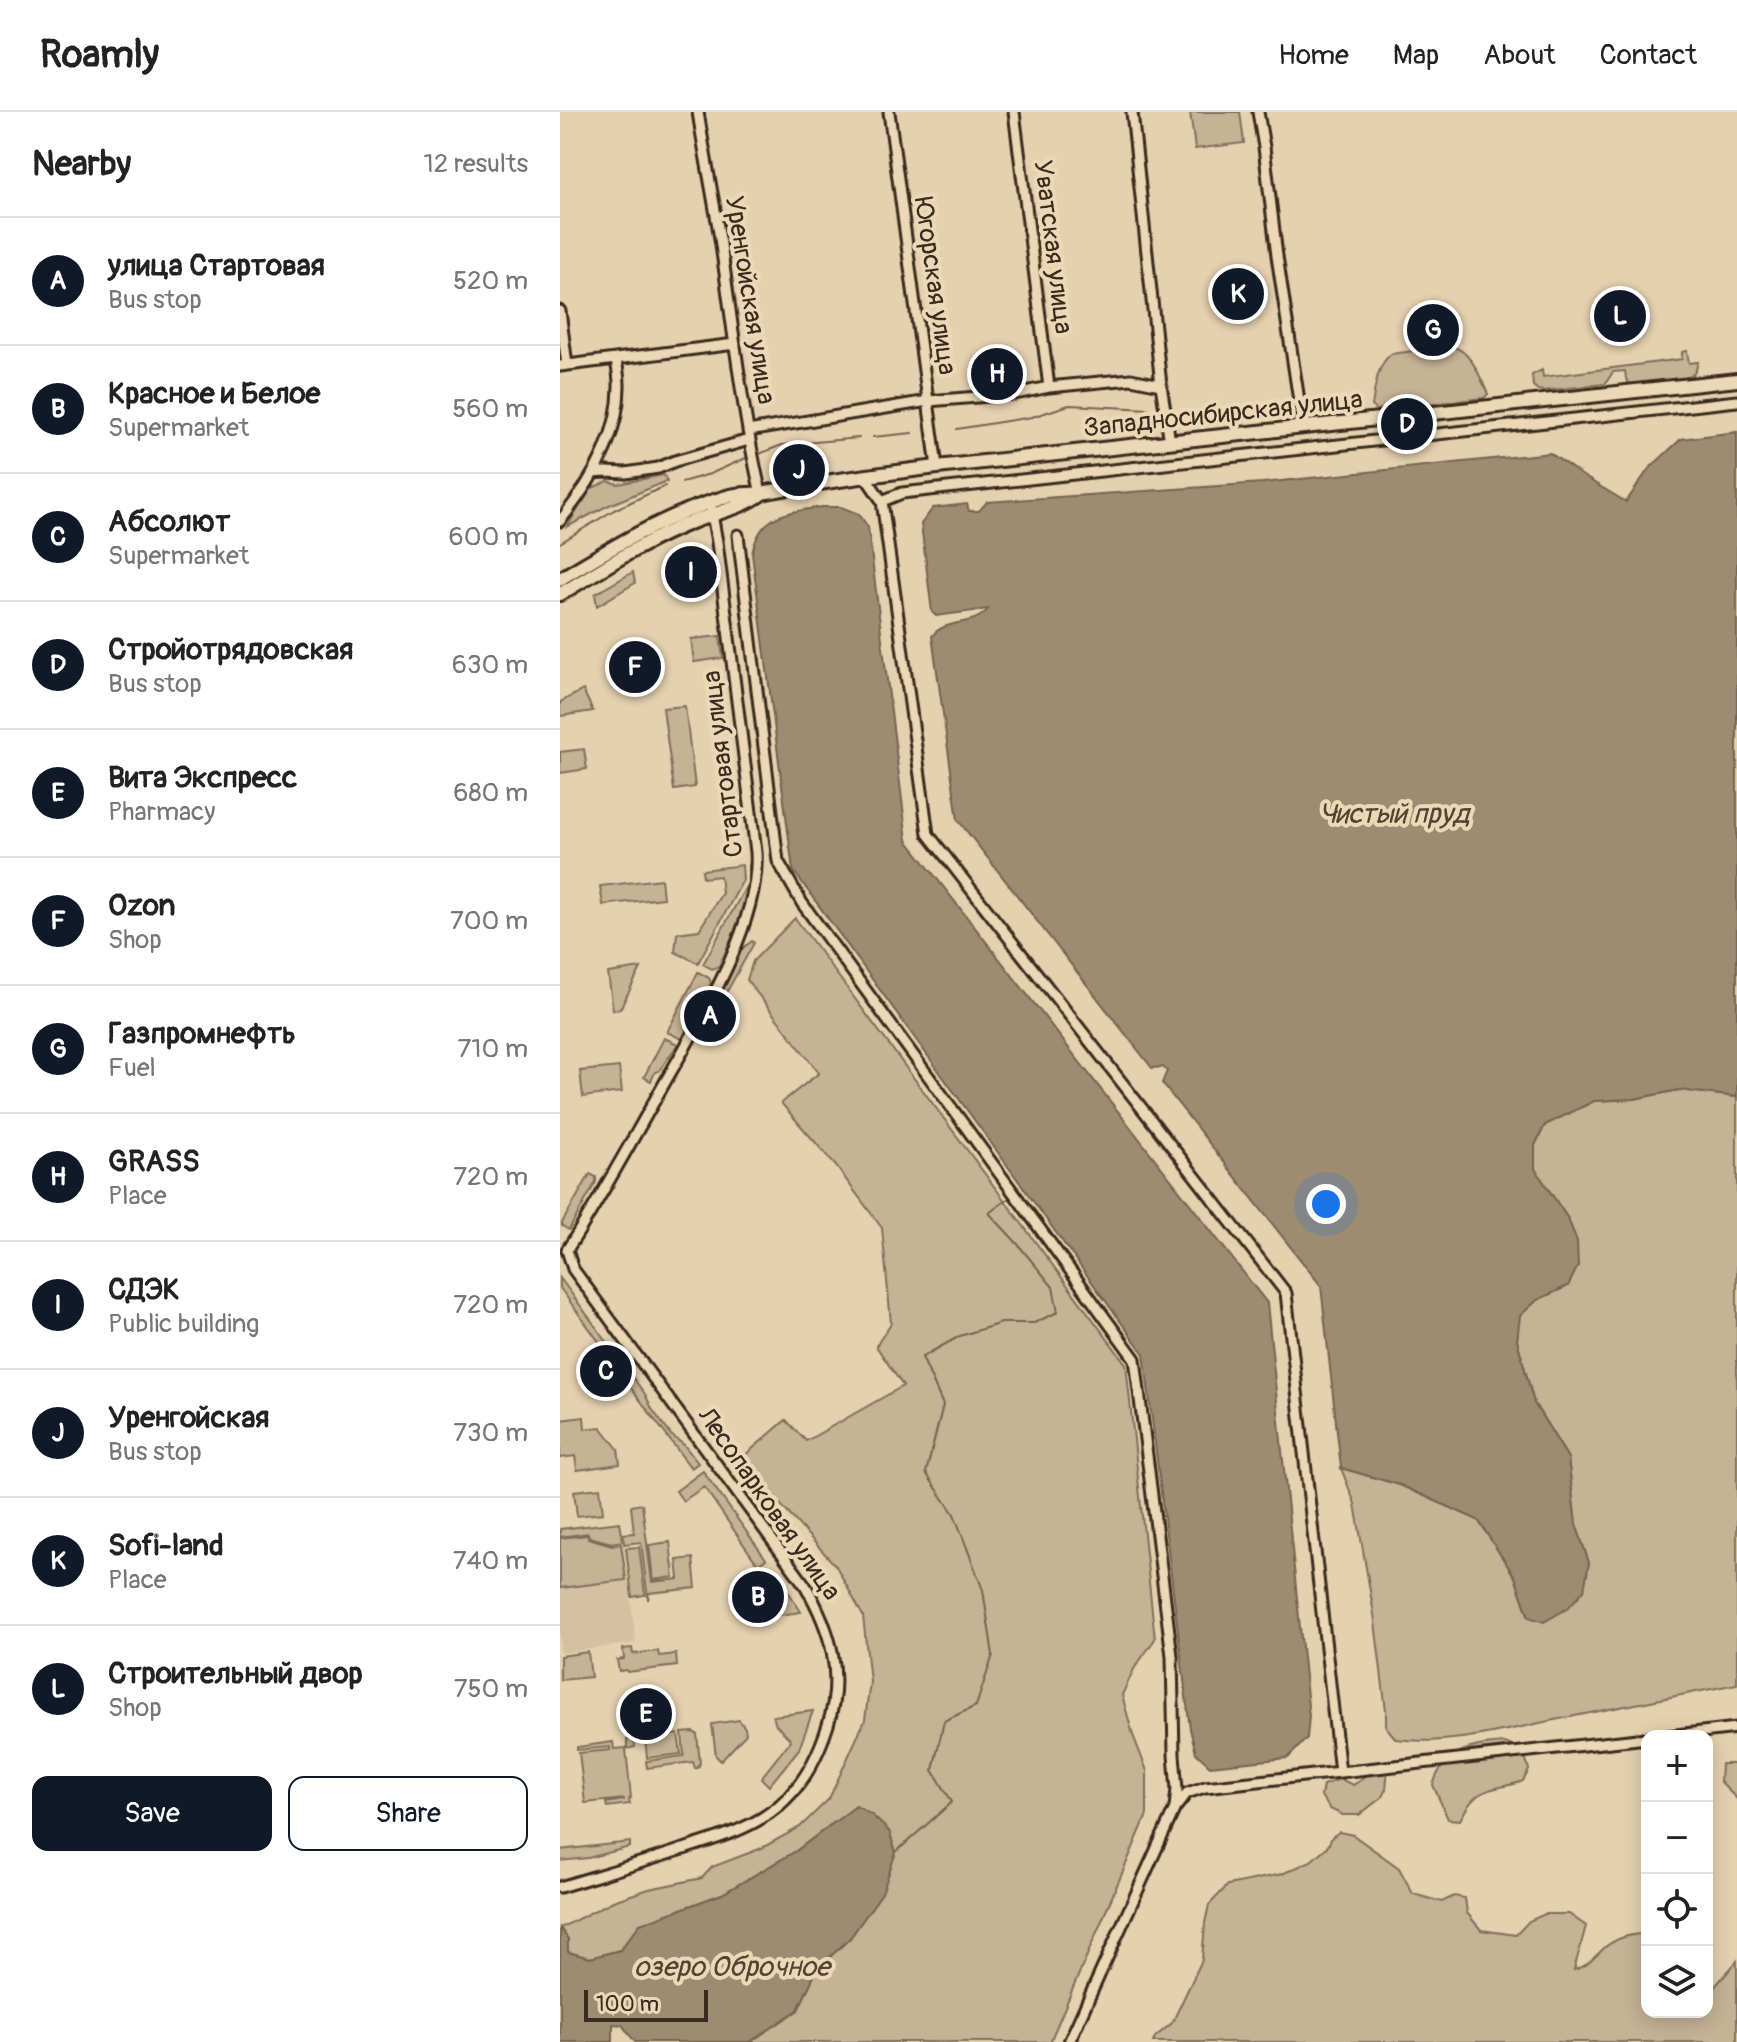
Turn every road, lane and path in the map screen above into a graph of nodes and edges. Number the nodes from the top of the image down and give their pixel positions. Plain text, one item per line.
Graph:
1 (698, 112) edge
2 (889, 112) edge
3 (1014, 112) edge
4 (1132, 112) edge
5 (1258, 112) edge
6 (560, 311) edge
7 (735, 344) junction
8 (616, 359) junction
9 (564, 365) edge
10 (1737, 380) edge
11 (1161, 385) junction
12 (1049, 387) junction
13 (1586, 396) junction
14 (928, 401) junction
15 (1737, 401) edge
16 (1419, 416) junction
17 (1588, 416) junction
18 (1303, 427) junction
19 (1417, 435) junction
20 (748, 436) junction
21 (1170, 442) junction
22 (1155, 444) junction
23 (1075, 452) junction
24 (1005, 460) junction
25 (1157, 465) junction
26 (937, 467) junction
27 (593, 473) junction
28 (1078, 474) junction
29 (865, 476) junction
30 (1007, 481) junction
31 (761, 494) junction
32 (882, 501) junction
33 (712, 509) junction
34 (560, 521) edge
35 (738, 535) dead end
36 (560, 579) edge
37 (560, 594) edge
38 (564, 1249) edge
39 (1737, 1728) edge
40 (1713, 1731) edge
41 (1641, 1739) edge
42 (1340, 1772) junction
43 (1175, 1808) junction
44 (560, 1887) edge
45 (1069, 2042) edge

1 - 7 street, Уренгойская улица
2 - 14 street, Югорская улица
3 - 12 street, Уватская улица
4 - 11 street
5 - 18 street
6 - 9 street
7 - 8 street
7 - 20 street, Уренгойская улица
8 - 9 street
8 - 27 street
10 - 13 main road, Западносибирская улица
11 - 12 street
11 - 21 street
12 - 14 street
13 - 16 main road, Западносибирская улица
13 - 17 street
14 - 20 street
14 - 26 street, Югорская улица
15 - 17 street
16 - 18 main road, Западносибирская улица
16 - 19 street
17 - 19 street
18 - 21 main road, Западносибирская улица
19 - 25 street
20 - 27 street
20 - 31 street, Уренгойская улица
21 - 22 main road, Западносибирская улица
22 - 23 main road, Западносибирская улица
22 - 25 street
23 - 24 main road, Западносибирская улица
23 - 28 street
24 - 26 main road, Западносибирская улица
24 - 30 street
25 - 28 street
26 - 29 main road, Западносибирская улица
27 - 34 street
28 - 30 street
29 - 31 main road, Западносибирская улица
29 - 32 street
30 - 32 street
31 - 33 main road, Западносибирская улица
32 - 42 street
33 - 36 main road, Западносибирская улица
33 - 37 main road, Западносибирская улица
33 - 38 street, Стартовая улица
35 - 43 street
38 - 44 street, Лесопарковая улица
39 - 40 street
41 - 42 street
42 - 43 street
43 - 45 street

